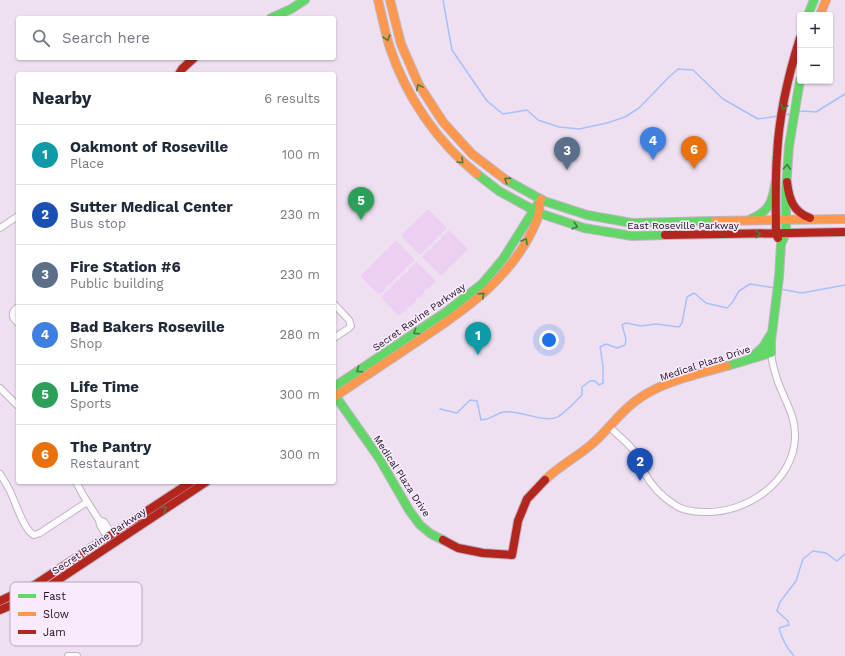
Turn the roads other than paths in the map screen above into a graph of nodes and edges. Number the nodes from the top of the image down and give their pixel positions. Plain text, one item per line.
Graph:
1 (305, 0) edge
2 (378, 0) edge
3 (390, 0) edge
4 (814, 0) edge
5 (826, 0) edge
6 (809, 12) edge
7 (821, 12) edge
8 (276, 16) edge
9 (797, 48) edge
10 (192, 60) edge
11 (180, 72) edge
12 (799, 84) edge
13 (776, 179) junction
14 (787, 182) junction
15 (541, 199) junction
16 (536, 211) junction
17 (16, 217) edge
18 (786, 220) junction
19 (824, 220) junction
20 (845, 220) edge
21 (776, 221) junction
22 (740, 222) junction
23 (679, 223) junction
24 (0, 228) edge
25 (845, 232) edge
26 (786, 233) junction
27 (776, 234) junction
28 (619, 235) junction
29 (781, 244) junction
30 (336, 306) edge
31 (16, 309) edge
32 (16, 320) edge
33 (773, 329) junction
34 (336, 337) edge
35 (771, 353) junction
36 (748, 360) junction
37 (336, 385) edge
38 (0, 388) edge
39 (336, 395) edge
40 (336, 397) edge
41 (16, 404) edge
42 (610, 426) junction
43 (0, 474) edge
44 (77, 484) edge
45 (187, 484) edge
46 (203, 484) edge
47 (87, 502) junction
48 (112, 539) junction
49 (39, 582) edge
50 (52, 582) edge
51 (10, 596) edge
52 (0, 601) edge
53 (10, 606) edge
54 (0, 610) edge
55 (68, 656) edge
56 (77, 656) edge

1 - 8 main road
2 -> 16 main road, East Roseville Parkway
15 -> 3 main road, East Roseville Parkway
4 - 6 main road
5 - 7 main road
9 -> 13 main road
10 - 11 main road
14 -> 12 main road
13 - 21 main road
13 - 22 main road
14 - 18 main road
14 - 19 main road
15 - 16 main road, Secret Ravine Parkway
15 - 23 main road, East Roseville Parkway
16 -> 28 main road, East Roseville Parkway
16 -> 37 main road, Secret Ravine Parkway
39 -> 16 main road, Secret Ravine Parkway
17 - 24 street
18 - 19 main road, East Roseville Parkway
18 - 21 main road, East Roseville Parkway
18 - 26 main road
19 - 20 main road, East Roseville Parkway
21 - 22 main road, East Roseville Parkway
21 - 27 main road
22 - 23 main road, East Roseville Parkway
23 - 28 main road
25 - 26 main road, East Roseville Parkway
26 - 27 main road, East Roseville Parkway
26 - 29 main road
28 -> 27 main road, East Roseville Parkway
27 - 29 main road
29 - 33 main road
30 - 34 street
31 - 32 street
33 - 35 main road
33 - 36 main road
35 - 36 main road, Medical Plaza Drive
35 - 42 street
36 - 42 main road, Medical Plaza Drive
38 - 41 street
40 - 42 main road, Medical Plaza Drive
43 - 47 street
44 - 47 street
45 - 48 main road, Secret Ravine Parkway
48 -> 46 main road, Secret Ravine Parkway
47 - 48 street
48 - 49 main road, Secret Ravine Parkway
48 - 50 main road, Secret Ravine Parkway
51 - 52 main road, Secret Ravine Parkway
53 - 54 main road, Secret Ravine Parkway
55 - 56 street

